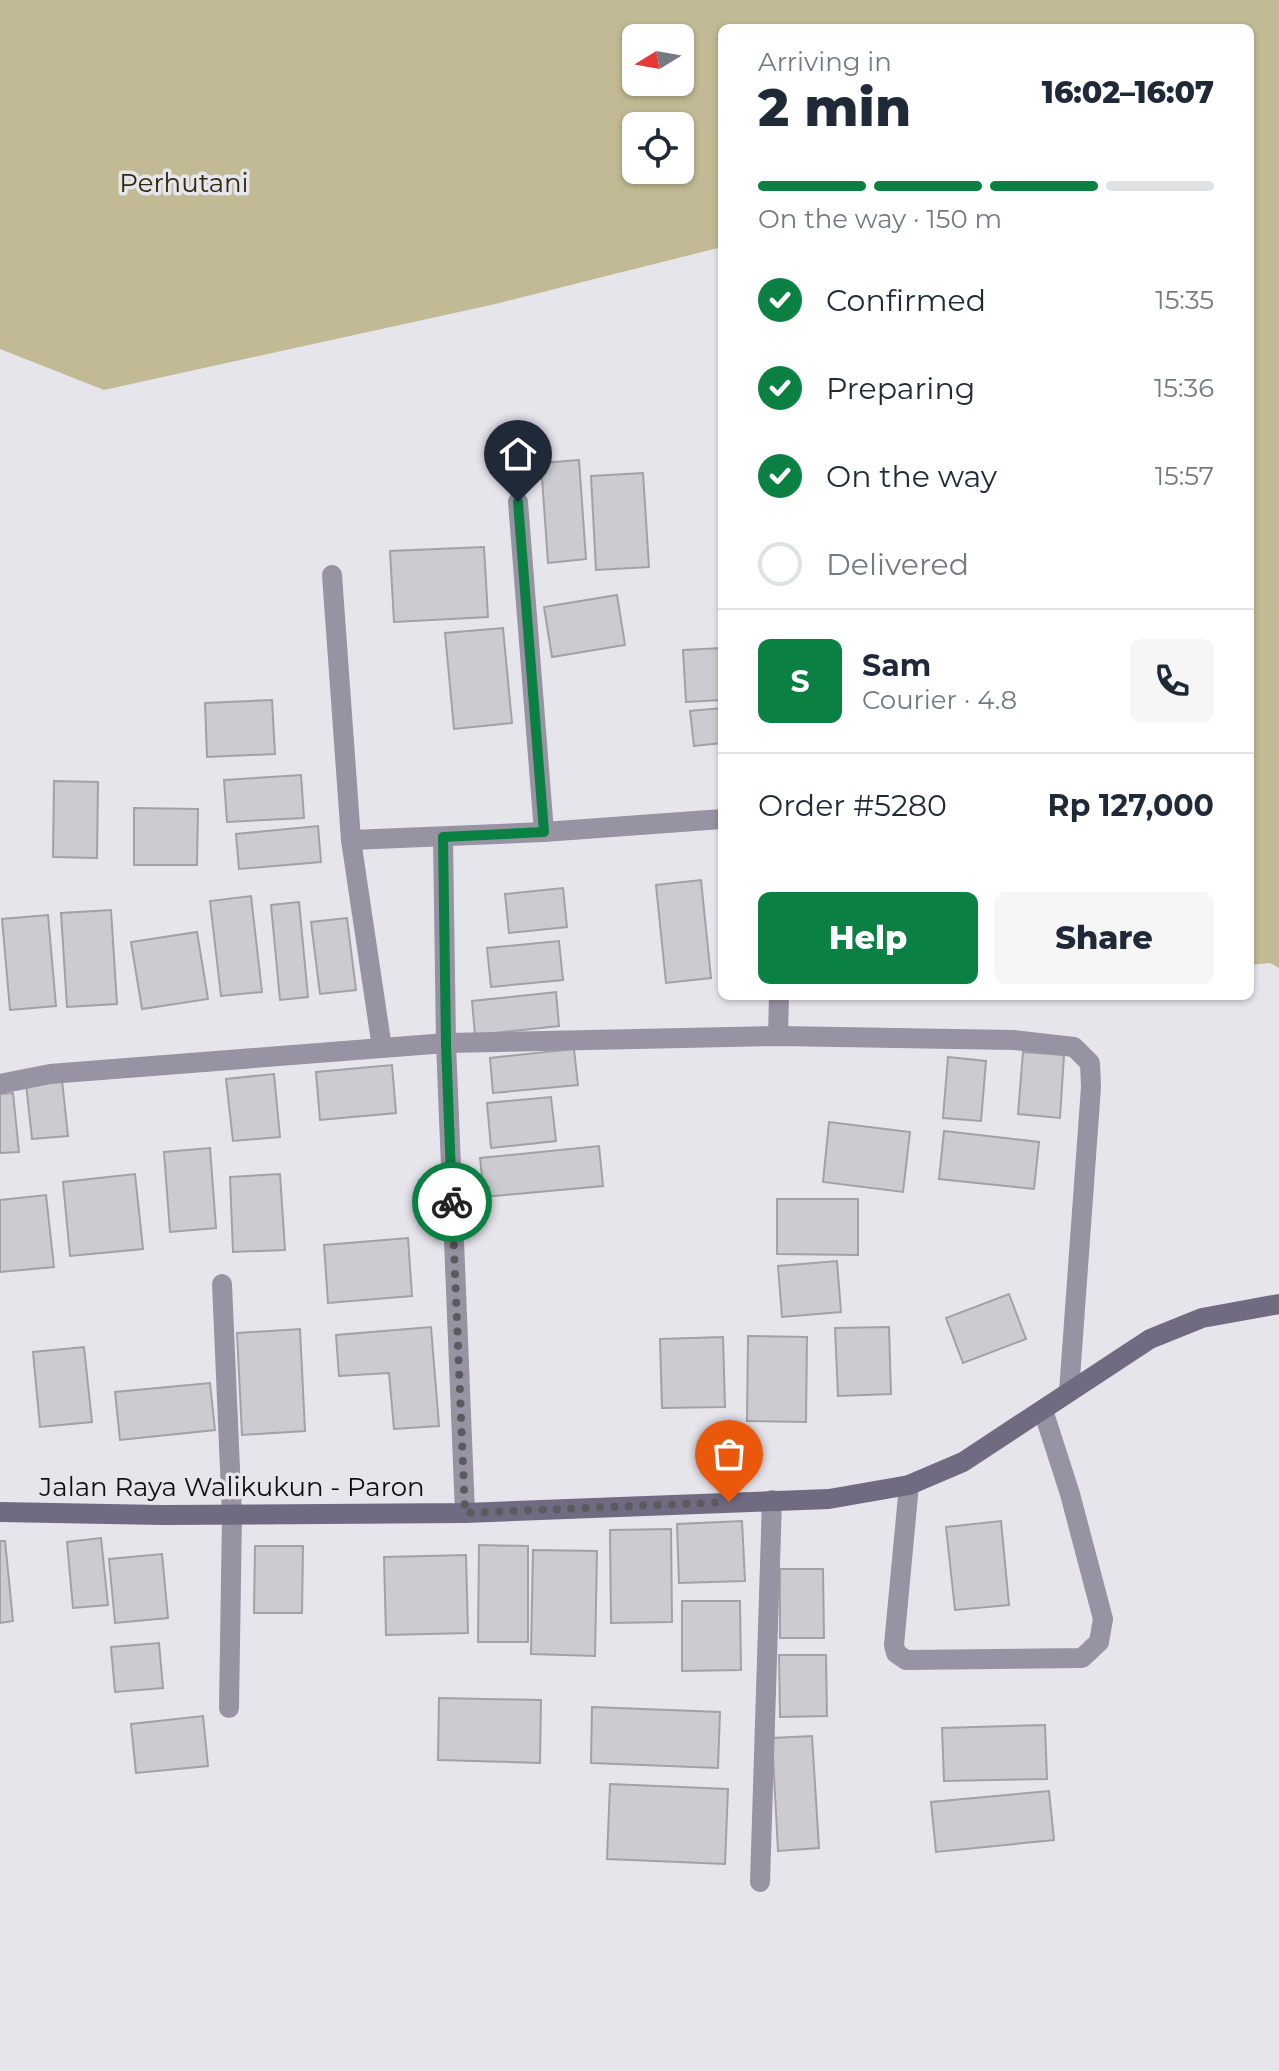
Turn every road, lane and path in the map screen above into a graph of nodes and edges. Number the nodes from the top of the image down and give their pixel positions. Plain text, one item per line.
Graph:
1 (518, 502) dead end
2 (332, 575) dead end
3 (718, 819) edge
4 (544, 832) junction
5 (443, 837) junction
6 (351, 840) junction
7 (779, 1000) edge
8 (778, 1036) junction
9 (446, 1043) junction
10 (382, 1048) junction
11 (0, 1084) edge
12 (222, 1284) dead end
13 (1279, 1304) edge
14 (1069, 1392) junction
15 (1043, 1410) junction
16 (909, 1485) junction
17 (772, 1500) junction
18 (0, 1512) edge
19 (465, 1513) junction
20 (232, 1515) junction
21 (229, 1708) dead end
22 (760, 1882) dead end

1 - 4 street
2 - 6 street
3 - 4 street
4 - 5 street
5 - 6 street
5 - 9 street
6 - 10 street
7 - 8 street
8 - 9 street
8 - 14 street
9 - 10 street
9 - 19 street
10 - 11 street
12 - 20 street
13 - 14 main road, Jalan Raya Walikukun - Paron
14 - 15 main road, Jalan Raya Walikukun - Paron
15 - 16 main road, Jalan Raya Walikukun - Paron
15 - 16 street
16 - 17 main road, Jalan Raya Walikukun - Paron
17 - 19 main road, Jalan Raya Walikukun - Paron
17 - 22 street
18 - 20 main road, Jalan Raya Walikukun - Paron
19 - 20 main road, Jalan Raya Walikukun - Paron
20 - 21 street

